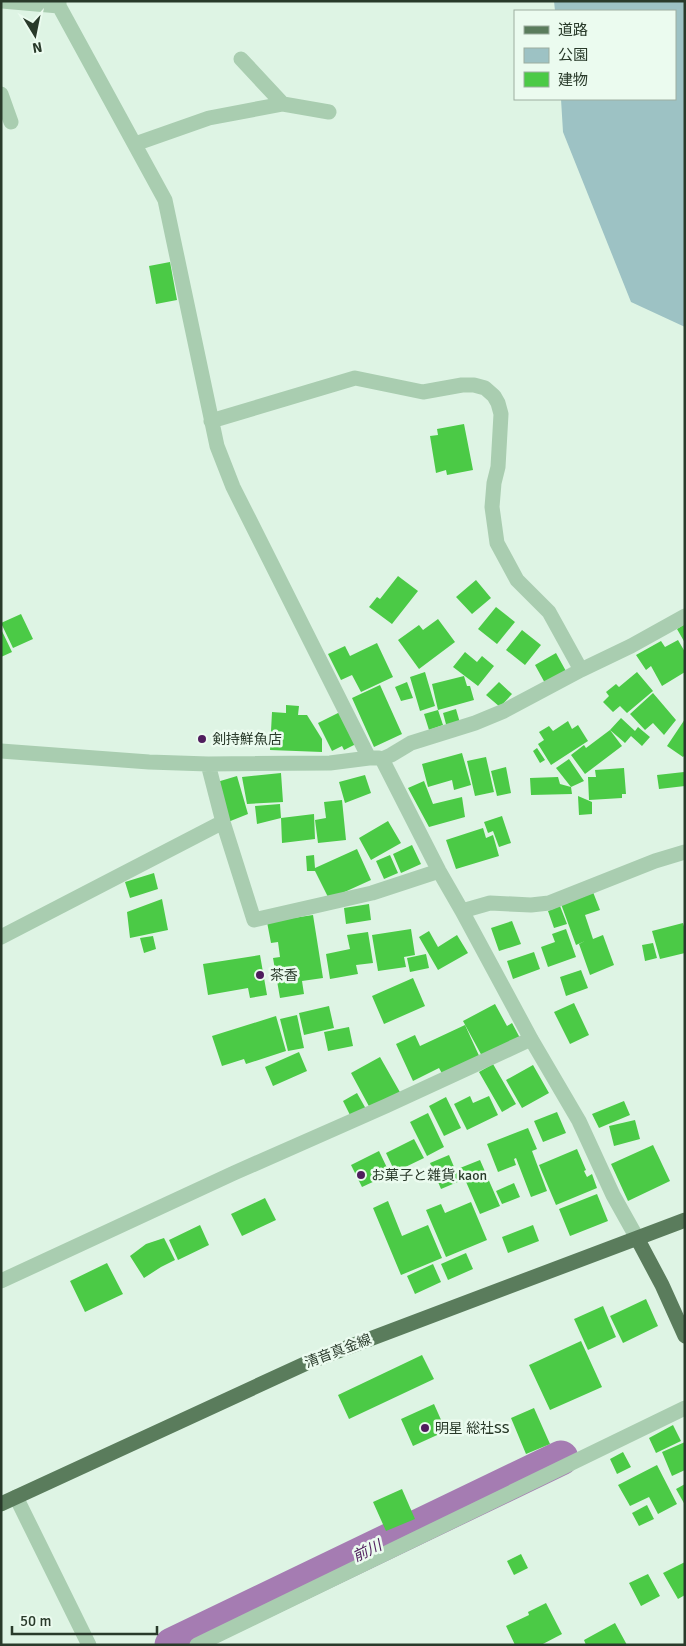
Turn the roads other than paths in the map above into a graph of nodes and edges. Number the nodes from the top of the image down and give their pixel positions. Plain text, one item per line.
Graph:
1 (2, 1) edge
2 (59, 4) edge
3 (241, 59) dead end
4 (1, 94) edge
5 (283, 104) junction
6 (329, 112) dead end
7 (11, 122) dead end
8 (135, 144) junction
9 (212, 420) junction
10 (685, 616) edge
11 (581, 670) junction
12 (1, 751) edge
13 (376, 758) junction
14 (208, 764) junction
15 (223, 822) junction
16 (685, 852) edge
17 (439, 871) junction
18 (462, 911) junction
19 (1, 937) edge
20 (531, 1039) junction
21 (685, 1220) edge
22 (637, 1238) junction
23 (1, 1281) edge
24 (685, 1336) edge
25 (685, 1408) edge
26 (16, 1497) junction
27 (1, 1504) edge
28 (89, 1645) edge
29 (197, 1645) edge

1 - 2 street
2 - 8 street
3 - 5 street
4 - 7 street
5 - 6 street
5 - 8 street
8 - 9 street
9 - 11 street
9 - 13 street
10 - 11 street
11 - 13 street
12 - 14 street
13 - 14 street
13 - 17 street
14 - 15 street
15 - 17 street
15 - 19 street
16 - 18 street
17 - 18 street
18 - 20 street
20 - 22 street
20 - 23 street
21 - 22 main road, 清音真金線
22 - 24 main road
22 - 26 main road, 清音真金線
25 - 29 street
26 - 27 main road, 清音真金線
26 - 28 street

